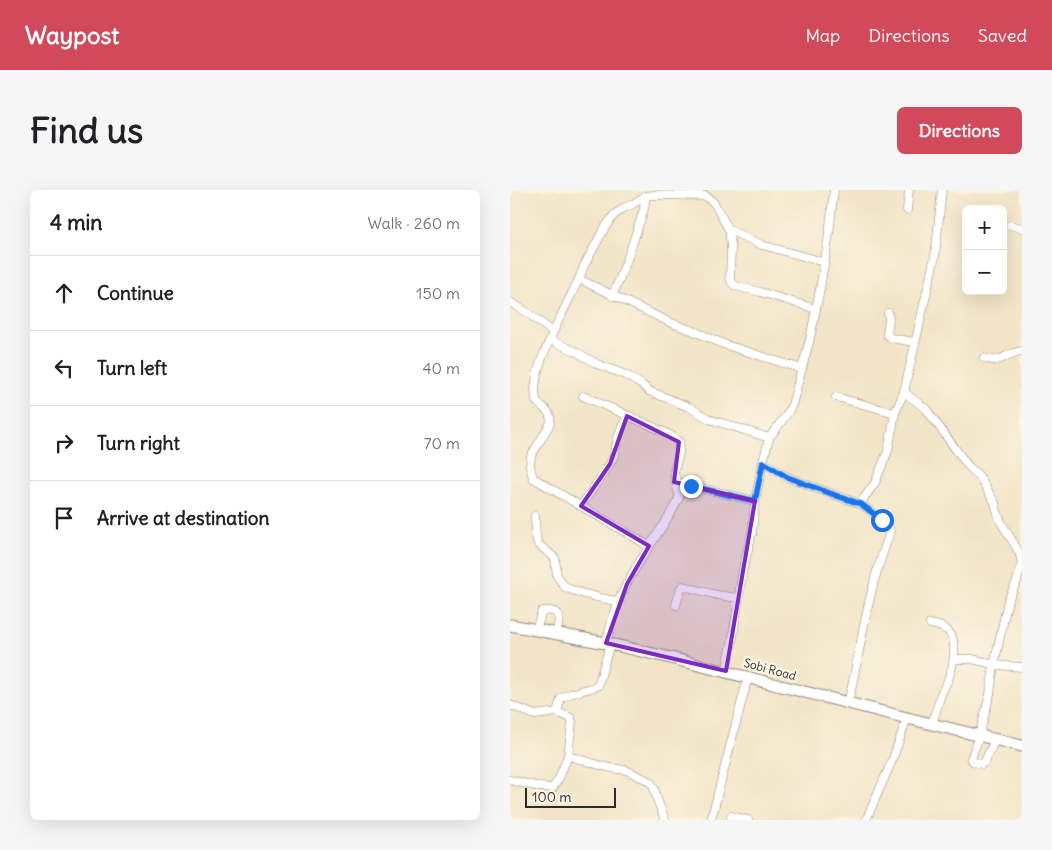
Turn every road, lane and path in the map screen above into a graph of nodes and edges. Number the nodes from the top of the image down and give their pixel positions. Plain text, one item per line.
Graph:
1 (834, 190) edge
2 (909, 190) edge
3 (942, 190) edge
4 (706, 193) edge
5 (645, 196) junction
6 (907, 210) dead end
7 (1010, 226) dead end
8 (1022, 228) edge
9 (729, 230) junction
10 (824, 262) junction
11 (578, 279) junction
12 (612, 296) junction
13 (510, 302) edge
14 (816, 309) junction
15 (888, 314) dead end
16 (551, 336) junction
17 (914, 342) junction
18 (1022, 351) edge
19 (984, 358) dead end
20 (802, 369) junction
21 (904, 392) junction
22 (583, 396) dead end
23 (836, 397) dead end
24 (895, 413) junction
25 (627, 416) junction
26 (769, 438) junction
27 (763, 462) junction
28 (676, 482) junction
29 (755, 501) junction
30 (861, 504) junction
31 (581, 506) junction
32 (535, 516) dead end
33 (649, 546) junction
34 (1022, 563) edge
35 (738, 598) junction
36 (619, 602) junction
37 (676, 605) dead end
38 (930, 624) dead end
39 (510, 625) edge
40 (536, 630) junction
41 (557, 634) junction
42 (608, 644) junction
43 (954, 659) junction
44 (994, 665) junction
45 (1022, 667) edge
46 (726, 671) junction
47 (748, 677) junction
48 (848, 703) junction
49 (510, 705) edge
50 (556, 712) junction
51 (907, 718) junction
52 (932, 724) junction
53 (979, 736) junction
54 (995, 740) junction
55 (1022, 746) edge
56 (568, 756) junction
57 (510, 780) edge
58 (731, 816) dead end
59 (665, 820) edge
60 (711, 820) edge
61 (748, 820) edge
62 (866, 820) edge

1 - 10 street
2 - 6 street
3 - 17 street
4 - 5 street
4 - 9 street
5 - 11 street
5 - 12 street
7 - 8 street
9 - 10 street
9 - 14 street
10 - 14 street
11 - 12 street
11 - 16 street
12 - 20 street
13 - 16 street
14 - 20 street
15 - 17 street
16 - 26 street
16 - 31 street
17 - 21 street
18 - 19 street
20 - 26 street
21 - 24 street
21 - 34 street
22 - 25 street
23 - 24 street
24 - 30 street
25 - 28 street
25 - 31 street
26 - 27 street
27 - 29 street
27 - 30 street
28 - 29 street
28 - 33 street
29 - 35 street
30 - 48 street
31 - 33 street
32 - 36 street
33 - 36 street
34 - 44 street
35 - 37 street
35 - 46 street
36 - 42 street
38 - 43 street
39 - 40 highway, Sobi Road
40 - 41 highway, Sobi Road
40 - 41 street
41 - 42 highway, Sobi Road
42 - 46 highway, Sobi Road
42 - 50 street
43 - 44 street
43 - 52 street
44 - 45 street
44 - 53 street
46 - 47 highway, Sobi Road
47 - 48 highway, Sobi Road
47 - 60 street
48 - 51 highway, Sobi Road
49 - 50 street
50 - 56 street
51 - 52 highway, Sobi Road
51 - 62 street
52 - 53 highway, Sobi Road
53 - 54 highway, Sobi Road
53 - 54 street
54 - 55 highway, Sobi Road
56 - 57 street
56 - 59 street
58 - 61 street

